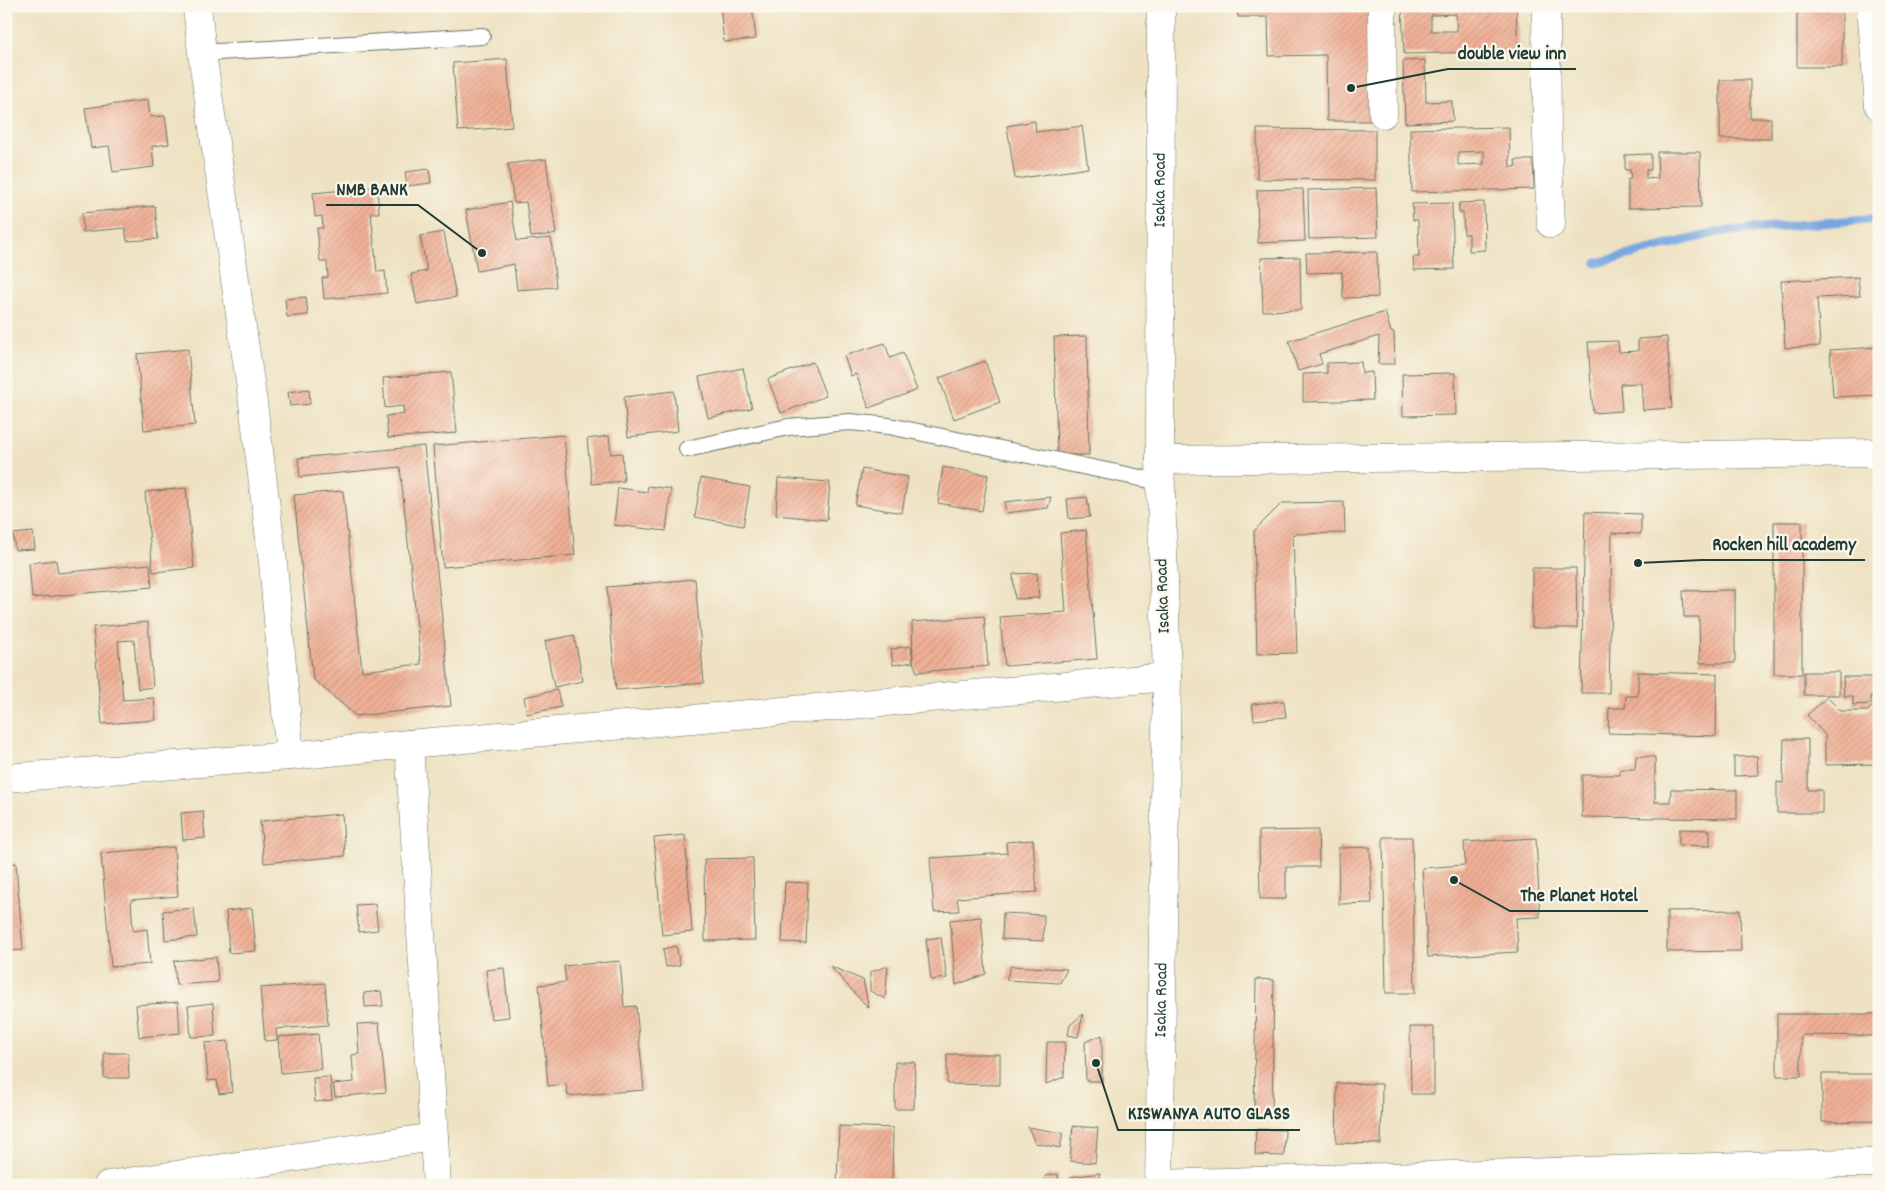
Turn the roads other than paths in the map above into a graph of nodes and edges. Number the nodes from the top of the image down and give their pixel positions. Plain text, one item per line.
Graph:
1 (197, 6) edge
2 (1162, 6) edge
3 (1382, 6) edge
4 (1546, 6) edge
5 (1871, 6) edge
6 (482, 36) dead end
7 (202, 53) junction
8 (1879, 106) edge
9 (1383, 114) dead end
10 (1551, 224) dead end
11 (687, 450) dead end
12 (1879, 453) edge
13 (1161, 470) junction
14 (1167, 677) junction
15 (409, 744) junction
16 (290, 756) junction
17 (6, 778) edge
18 (434, 1137) junction
19 (1879, 1163) edge
20 (1846, 1174) edge
21 (1159, 1184) edge
22 (108, 1185) edge
23 (437, 1185) edge

1 - 7 street
2 - 13 street, Isaka Road
3 - 9 street
4 - 10 street
5 - 8 street
6 - 7 lane
7 - 16 street
11 - 13 lane
12 - 13 street
13 - 14 street, Isaka Road
14 - 15 street
14 - 21 street, Isaka Road
15 - 16 street
15 - 18 street
16 - 17 street
18 - 22 street
18 - 23 street
19 - 20 street
20 - 21 street

